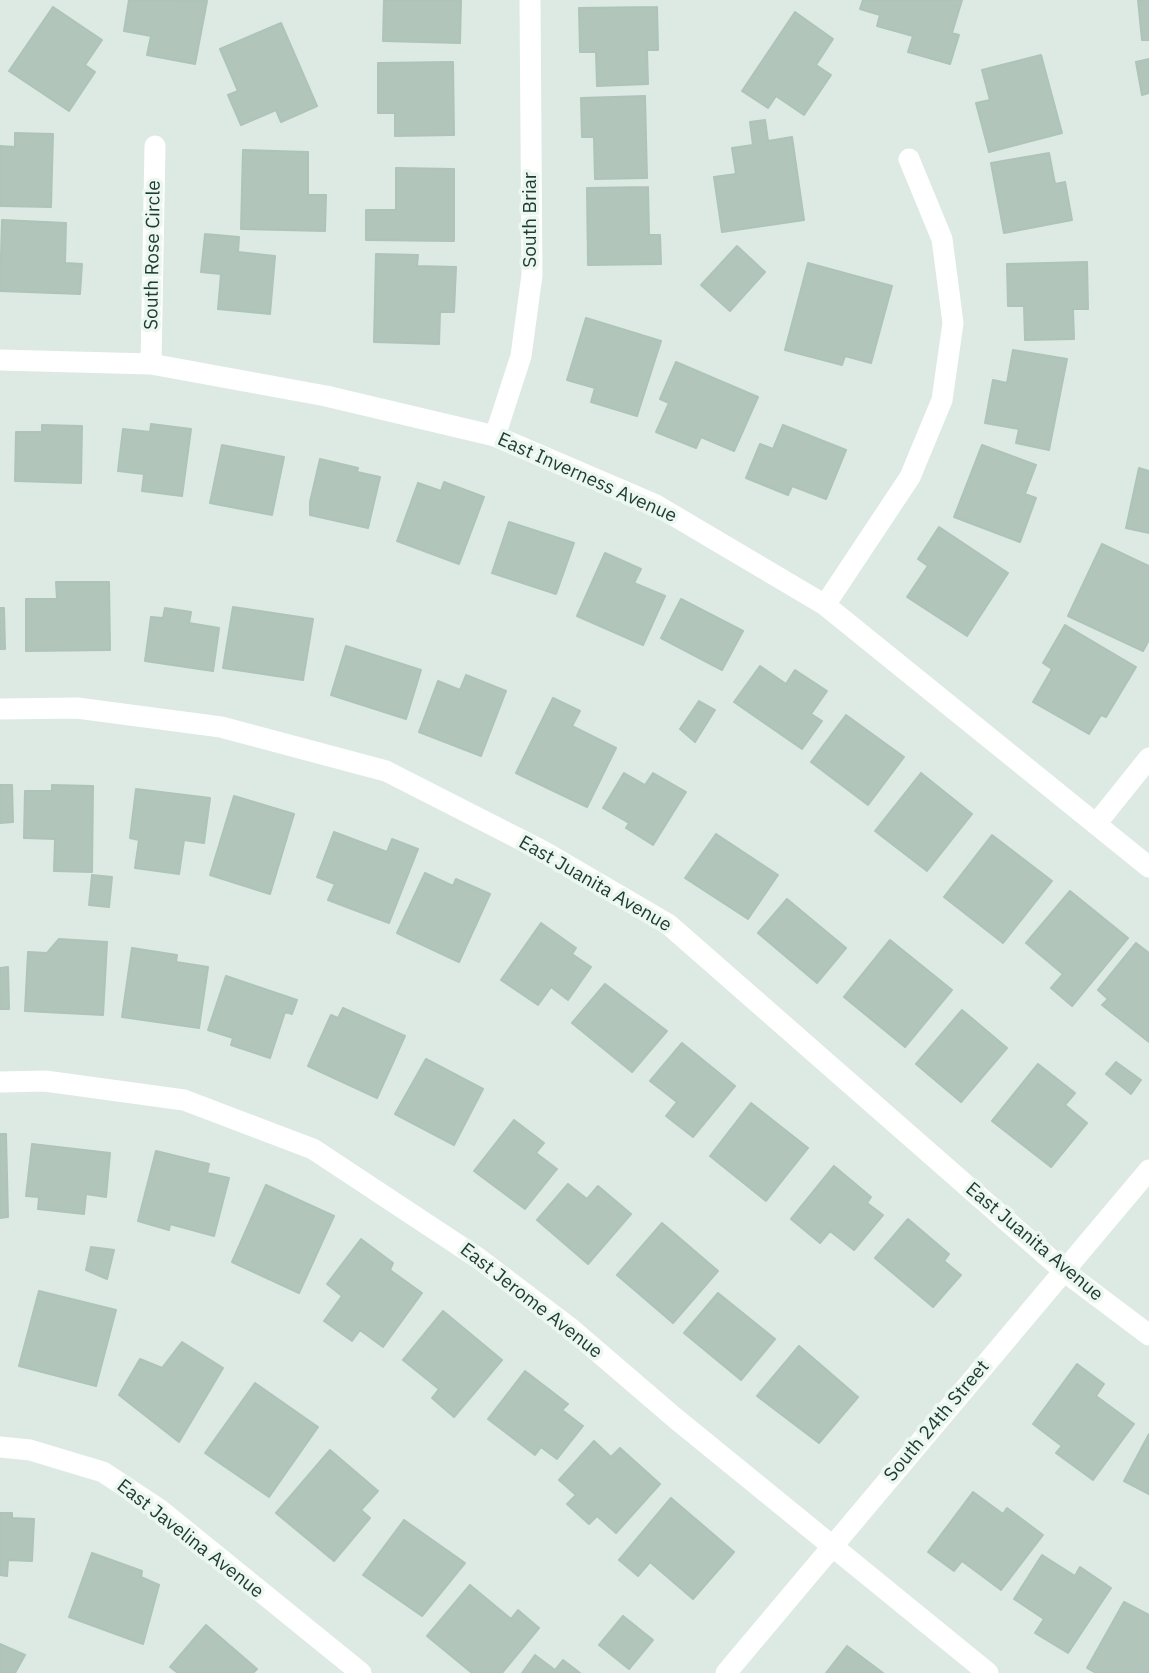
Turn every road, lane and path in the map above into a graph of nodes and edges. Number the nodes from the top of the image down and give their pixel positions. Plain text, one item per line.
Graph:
1 (530, 0) edge
2 (155, 146) dead end
3 (909, 159) dead end
4 (0, 360) edge
5 (151, 365) junction
6 (495, 436) junction
7 (825, 605) junction
8 (0, 709) edge
9 (1149, 758) edge
10 (1096, 824) junction
11 (1149, 867) edge
12 (0, 1082) edge
13 (1149, 1170) edge
14 (1064, 1271) junction
15 (1149, 1335) edge
16 (0, 1447) edge
17 (831, 1546) junction
18 (360, 1673) edge
19 (726, 1673) edge
20 (988, 1673) edge

1 - 6 street, South Briar
2 - 5 street, South Rose Circle
3 - 7 street
4 - 5 street, East Inverness Avenue
5 - 6 street, East Inverness Avenue
6 - 7 street, East Inverness Avenue
7 - 10 street, East Inverness Avenue
8 - 14 street, East Juanita Avenue
9 - 10 street
10 - 11 street, East Inverness Avenue
12 - 17 street, East Jerome Avenue
13 - 14 street, South 24th Street
14 - 15 street, East Juanita Avenue
14 - 17 street, South 24th Street
16 - 18 street, East Javelina Avenue
17 - 19 street, South 24th Street
17 - 20 street, East Jerome Avenue

